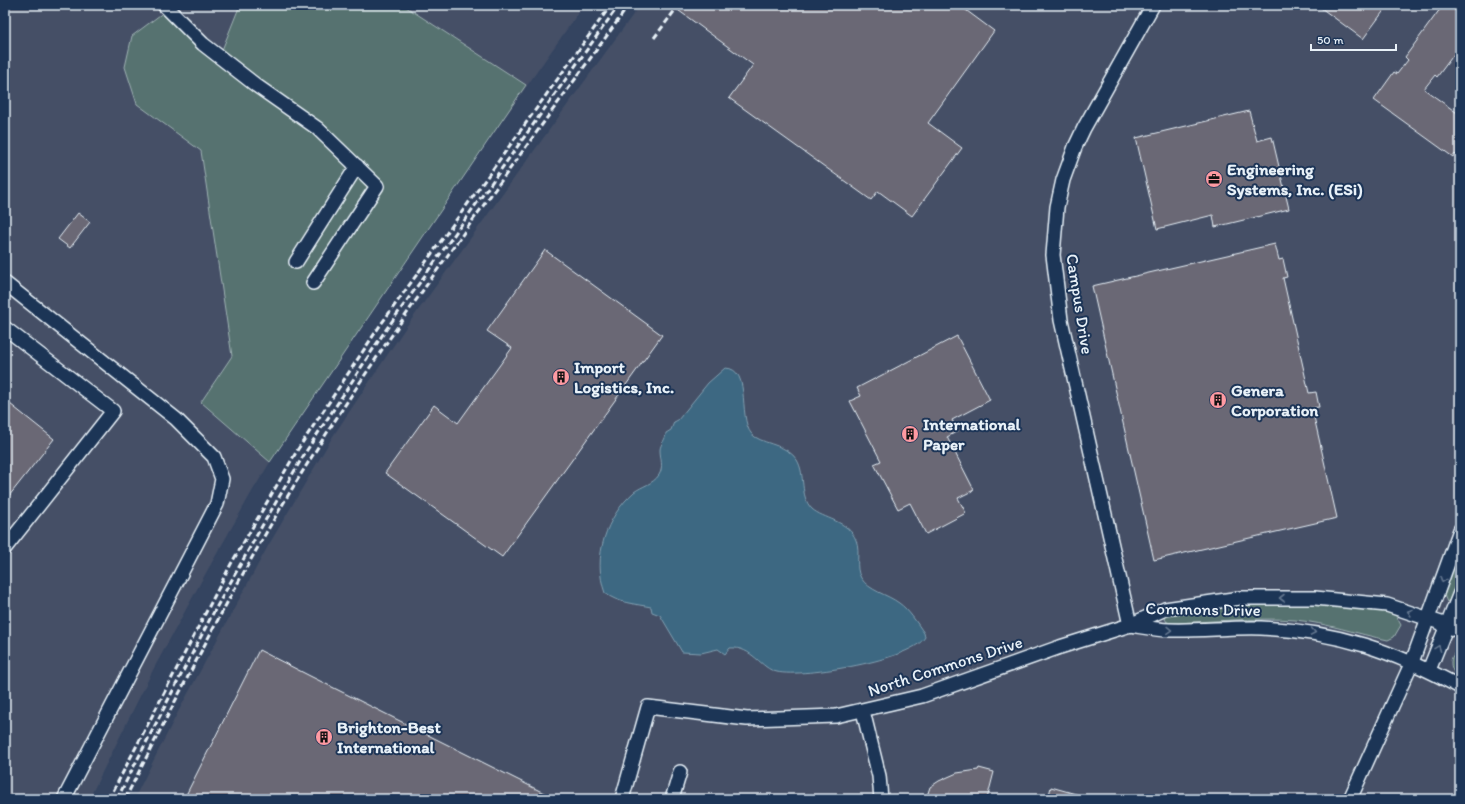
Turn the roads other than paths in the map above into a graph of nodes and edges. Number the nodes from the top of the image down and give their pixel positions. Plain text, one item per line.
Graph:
1 (164, 5) edge
2 (1153, 5) edge
3 (357, 166) junction
4 (296, 262) dead end
5 (5, 283) edge
6 (313, 283) dead end
7 (5, 328) edge
8 (1460, 530) edge
9 (5, 548) edge
10 (1460, 593) edge
11 (1427, 617) junction
12 (1130, 625) junction
13 (1447, 625) junction
14 (1460, 632) edge
15 (1412, 662) junction
16 (1429, 670) junction
17 (1460, 687) edge
18 (863, 711) junction
19 (680, 772) dead end
20 (64, 799) edge
21 (622, 799) edge
22 (672, 799) edge
23 (881, 799) edge
24 (1350, 799) edge

1 - 3 street
2 - 12 street, Campus Drive
3 - 4 street
3 - 6 street
5 - 20 street
7 - 9 street
8 -> 11 street
10 - 13 street
11 -> 12 street, Commons Drive
11 - 13 street, Commons Drive
11 - 15 street
12 -> 15 street, Commons Drive
12 - 18 street, North Commons Drive
13 - 14 street, Commons Drive
16 -> 13 street
15 - 16 street, Commons Drive
15 - 24 street
16 - 17 street, Commons Drive
18 - 21 street, North Commons Drive
18 - 23 street
19 - 22 street

